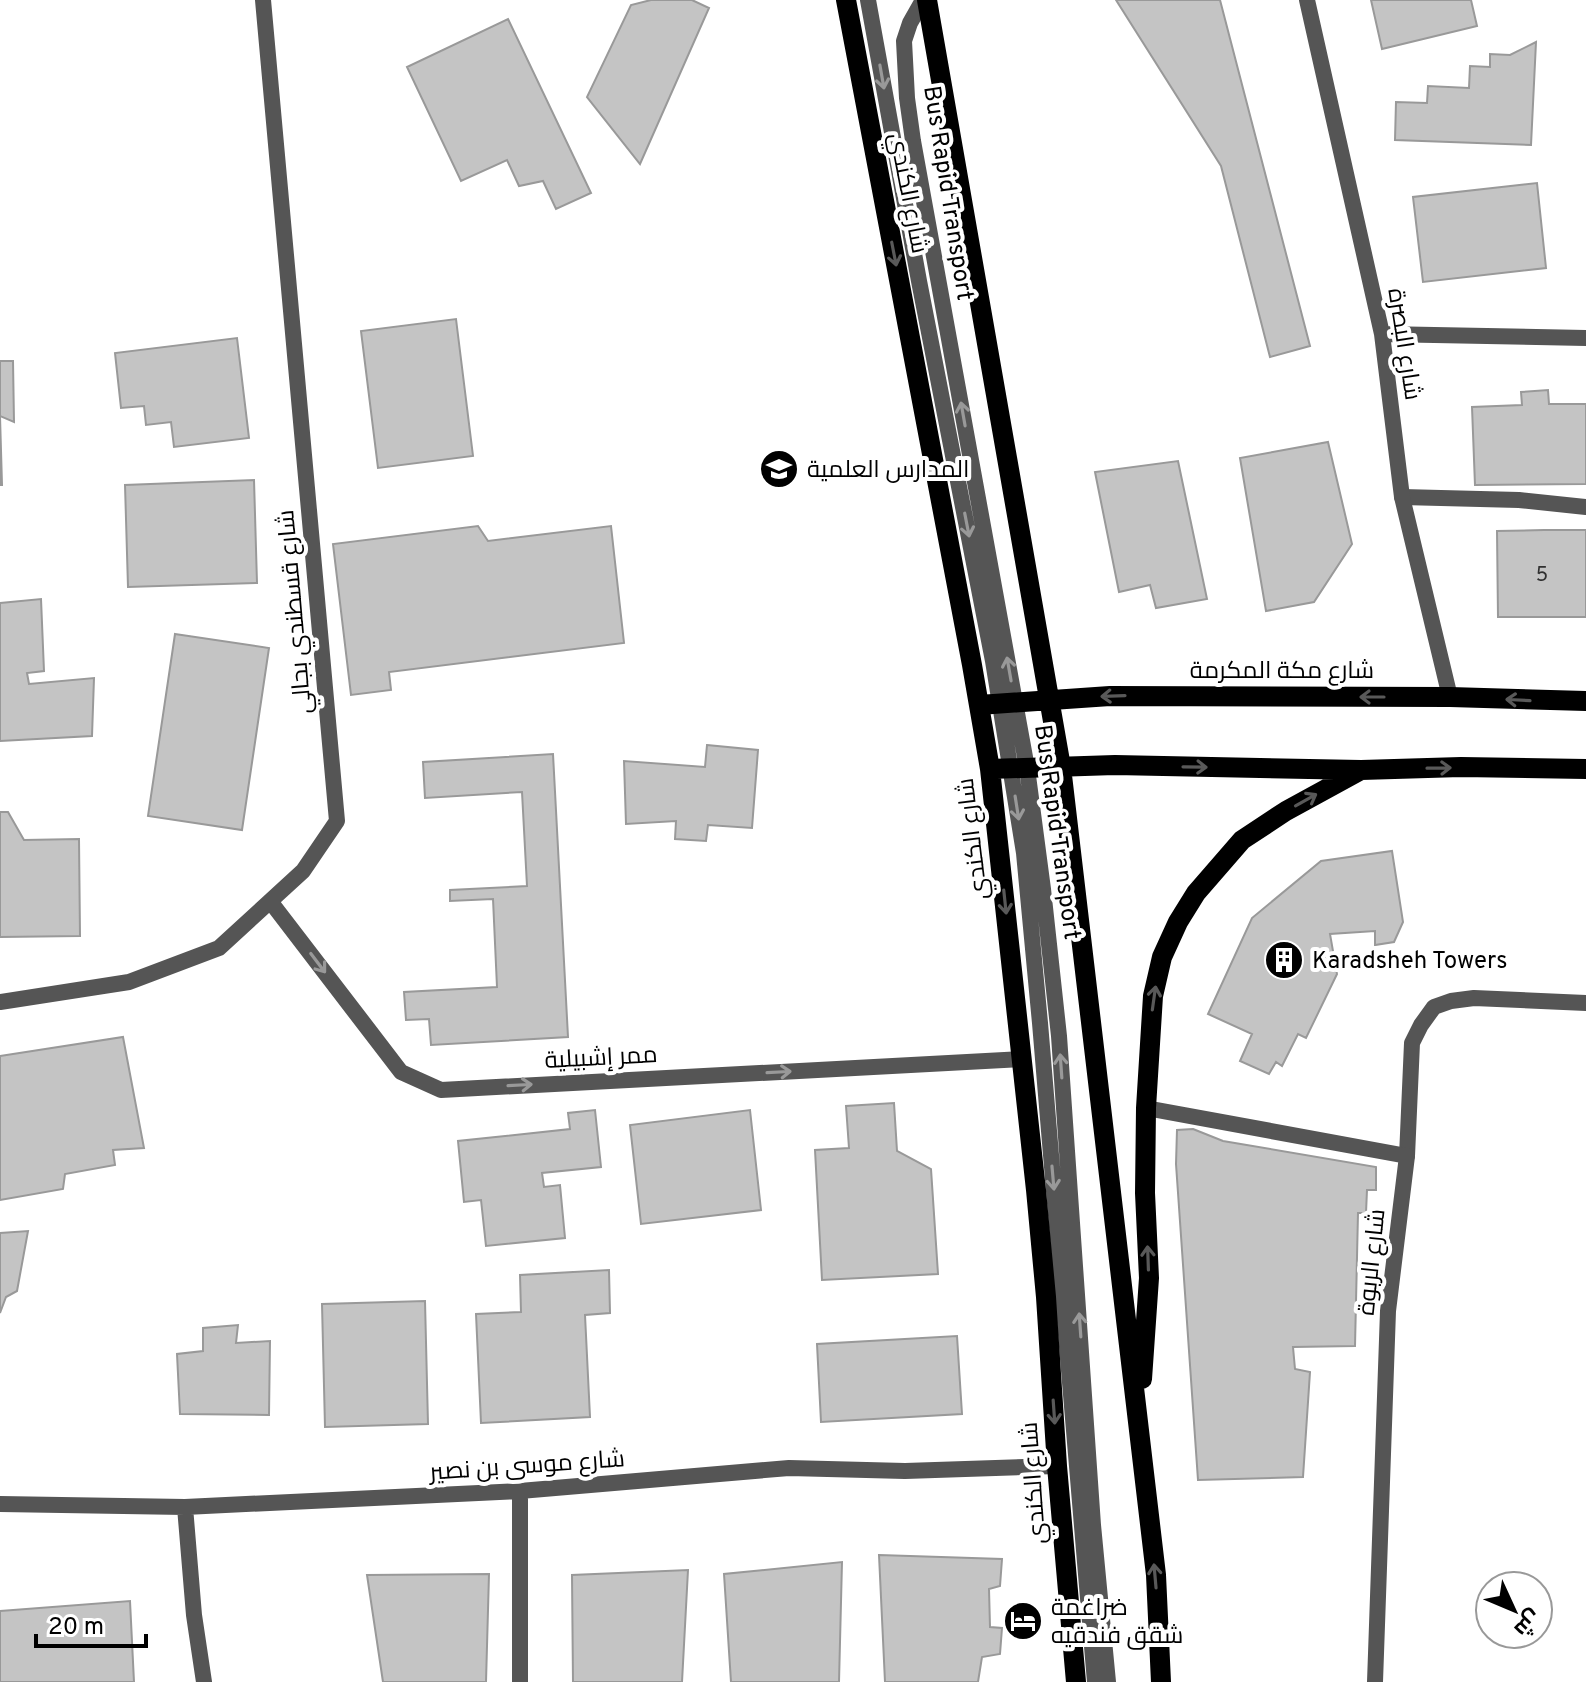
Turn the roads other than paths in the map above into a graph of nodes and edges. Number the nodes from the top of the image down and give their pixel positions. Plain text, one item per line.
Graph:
1 (263, 0) edge
2 (846, 0) edge
3 (868, 0) edge
4 (925, 0) edge
5 (1307, 0) edge
6 (1382, 334) junction
7 (1586, 338) edge
8 (1402, 497) junction
9 (1586, 507) edge
10 (1450, 697) junction
11 (1049, 700) junction
12 (1586, 701) edge
13 (998, 704) junction
14 (1061, 767) junction
15 (1010, 769) junction
16 (1586, 769) edge
17 (1361, 770) junction
18 (270, 901) junction
19 (0, 1002) edge
20 (1586, 1003) edge
21 (1023, 1059) junction
22 (1146, 1108) junction
23 (1407, 1156) junction
24 (1138, 1419) junction
25 (1057, 1466) junction
26 (520, 1491) junction
27 (0, 1504) edge
28 (185, 1507) junction
29 (204, 1682) edge
30 (520, 1682) edge
31 (1076, 1682) edge
32 (1095, 1682) edge
33 (1108, 1682) edge
34 (1161, 1682) edge
35 (1375, 1682) edge

1 - 18 street, شارع قسطندي بجالي
2 -> 13 main road, شارع الكندي
3 -> 13 street, Bus Rapid Transport
4 - 11 main road, شارع الكندي
13 -> 4 street, Bus Rapid Transport
5 - 6 street, شارع البصرة
6 - 7 street
6 - 8 street, شارع البصرة
8 - 9 street
8 - 10 street, شارع البصرة
10 -> 11 main road, شارع مكة المكرمة
12 -> 10 main road, شارع مكة المكرمة
11 - 13 main road, شارع مكة المكرمة
11 - 14 main road, شارع الكندي
13 - 15 main road, شارع الكندي
13 - 15 street, Bus Rapid Transport
14 - 15 main road
14 -> 17 main road
14 - 24 main road, شارع الكندي
15 -> 21 main road, شارع الكندي
15 -> 32 street, Bus Rapid Transport
33 -> 15 street, Bus Rapid Transport
17 -> 16 main road
22 -> 17 main road
18 - 19 street, شارع قسطندي بجالي
18 -> 21 street, ممر إشبيلية
20 - 23 street, شارع الربوة
21 -> 25 main road, شارع الكندي
22 - 23 street
24 -> 22 main road
23 - 35 street, شارع الربوة
34 -> 24 main road, شارع الكندي
25 - 26 street, شارع موسى بن نصير
25 - 31 main road, شارع الكندي
26 - 28 street, شارع موسى بن نصير
26 - 30 street
27 - 28 street, شارع موسى بن نصير
28 - 29 street

